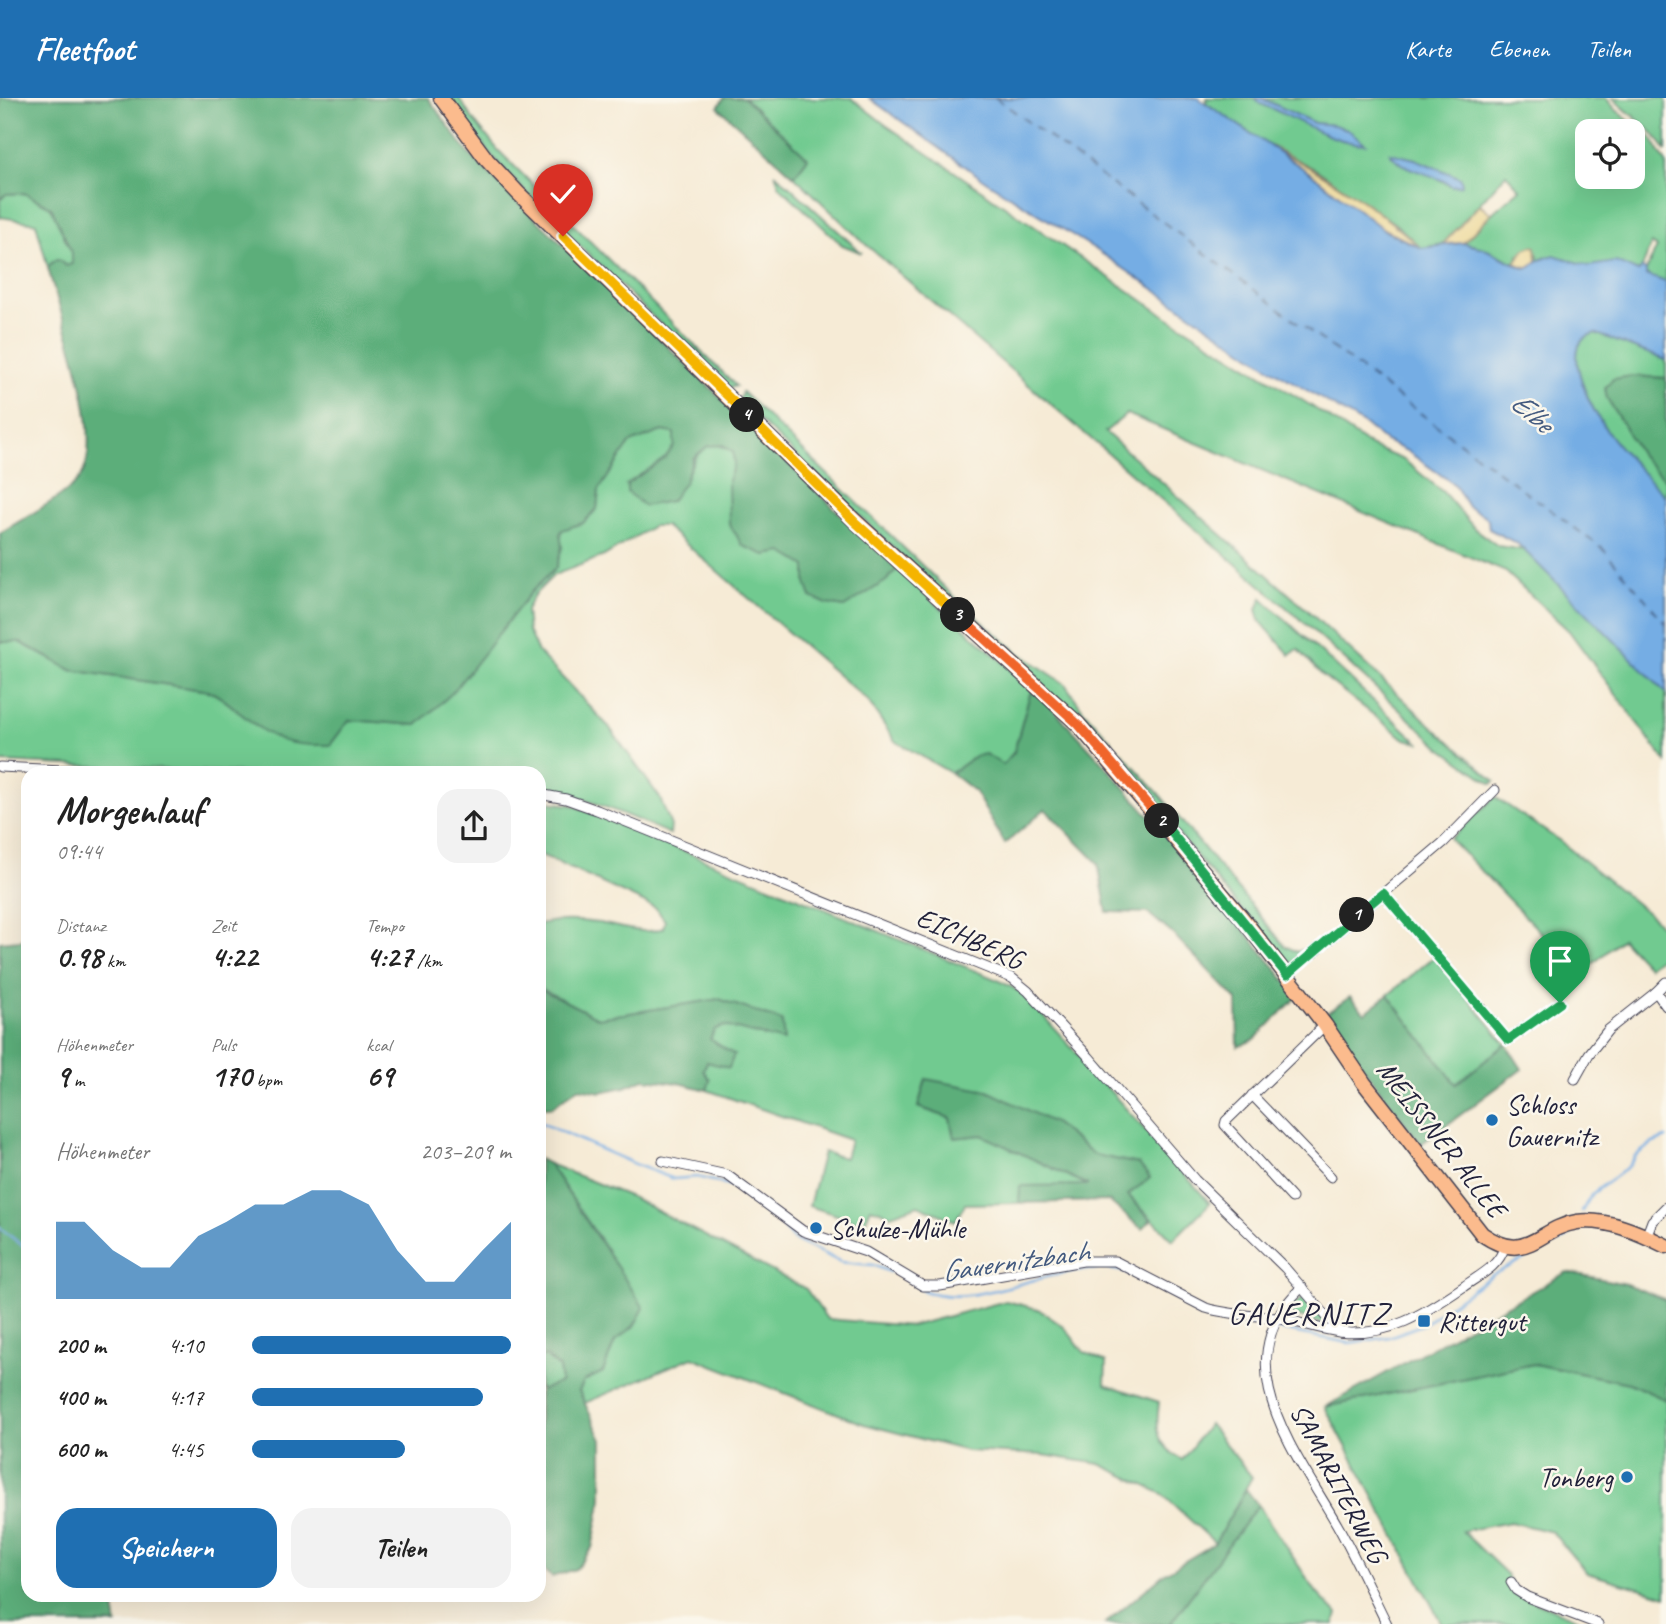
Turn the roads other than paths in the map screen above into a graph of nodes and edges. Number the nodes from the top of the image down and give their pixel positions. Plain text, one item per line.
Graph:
1 (441, 98) edge
2 (0, 767) edge
3 (21, 768) edge
4 (1495, 790) dead end
5 (546, 795) edge
6 (1383, 893) junction
7 (1287, 975) junction
8 (1666, 982) edge
9 (1656, 992) junction
10 (1560, 1003) dead end
11 (1666, 1006) edge
12 (1325, 1026) junction
13 (1575, 1079) dead end
14 (1252, 1095) junction
15 (663, 1161) dead end
16 (1331, 1177) dead end
17 (1292, 1198) dead end
18 (1666, 1207) edge
19 (1646, 1237) junction
20 (1666, 1246) edge
21 (1504, 1247) junction
22 (1302, 1287) junction
23 (1275, 1325) junction
24 (1340, 1332) junction
25 (1511, 1582) dead end
26 (1387, 1624) edge
27 (1598, 1624) edge

1 - 7 main road, MEISSNER ALLEE
2 - 3 street
4 - 6 street
5 - 22 street, EICHBERG
6 - 7 street
6 - 10 street
7 - 12 main road, MEISSNER ALLEE
8 - 9 street
9 - 11 street
9 - 13 street
12 - 14 street
12 - 21 main road, MEISSNER ALLEE
14 - 16 street
14 - 17 street
15 - 23 street
18 - 19 street
19 - 20 main road, MEISSNER ALLEE
19 - 21 main road, MEISSNER ALLEE
21 - 24 street
22 - 23 street
22 - 24 street, EICHBERG
23 - 24 street
23 - 26 street, SAMARITERWEG
25 - 27 street

